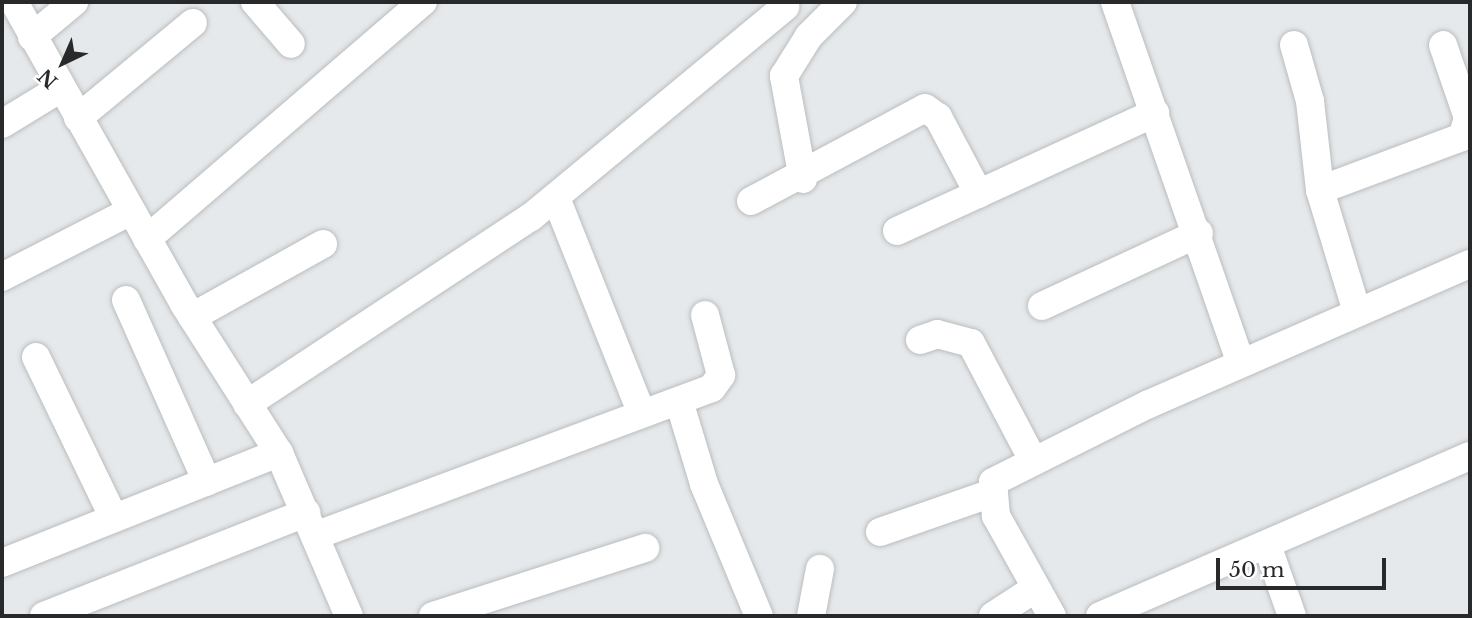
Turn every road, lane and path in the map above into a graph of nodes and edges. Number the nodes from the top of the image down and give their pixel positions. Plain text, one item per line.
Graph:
1 (74, 2) edge
2 (255, 2) edge
3 (424, 2) edge
4 (843, 2) edge
5 (1115, 2) edge
6 (781, 4) edge
7 (17, 22) edge
8 (193, 23) dead end
9 (817, 27) junction
10 (291, 44) dead end
11 (1294, 45) dead end
12 (1443, 45) dead end
13 (61, 88) junction
14 (1155, 113) junction
15 (1469, 117) edge
16 (78, 118) junction
17 (2, 124) edge
18 (803, 178) junction
19 (1320, 190) junction
20 (979, 194) junction
21 (556, 198) junction
22 (751, 201) dead end
23 (131, 211) junction
24 (897, 231) dead end
25 (1199, 233) junction
26 (147, 239) junction
27 (323, 244) dead end
28 (1470, 264) edge
29 (2, 276) edge
30 (126, 300) dead end
31 (1042, 306) dead end
32 (1357, 312) junction
33 (705, 314) dead end
34 (192, 317) junction
35 (920, 340) dead end
36 (36, 357) dead end
37 (1241, 363) junction
38 (679, 401) junction
39 (247, 404) junction
40 (642, 414) junction
41 (279, 453) junction
42 (1470, 456) edge
43 (1032, 458) junction
44 (207, 482) junction
45 (989, 494) junction
46 (114, 519) junction
47 (311, 524) junction
48 (880, 532) dead end
49 (1267, 545) junction
50 (645, 548) dead end
51 (3, 560) edge
52 (820, 569) dead end
53 (1033, 590) junction
54 (44, 616) edge
55 (349, 616) edge
56 (433, 616) edge
57 (759, 616) edge
58 (811, 616) edge
59 (993, 616) edge
60 (1052, 616) edge
61 (1100, 616) edge
62 (1292, 616) edge

1 - 7 street
2 - 10 street
3 - 26 street
4 - 9 street
5 - 14 street
6 - 9 street
6 - 21 street
7 - 13 street
8 - 16 street
9 - 18 street
11 - 19 street
12 - 15 street
13 - 16 street
13 - 17 street
14 - 20 street
14 - 25 street
15 - 19 street
16 - 23 street
18 - 20 street
18 - 22 street
19 - 32 street
20 - 24 street
21 - 39 street
21 - 40 street
23 - 26 street
23 - 29 street
25 - 31 street
25 - 37 street
26 - 34 street
27 - 34 street
28 - 32 street
30 - 44 street
32 - 37 street
33 - 38 street
34 - 39 street
35 - 43 street
36 - 46 street
37 - 43 street
38 - 40 street
38 - 57 street
39 - 41 street
40 - 47 street
41 - 44 street
41 - 47 street
42 - 49 street
43 - 45 street
44 - 46 street
45 - 48 street
45 - 53 street
46 - 51 street
47 - 54 street
47 - 55 street
49 - 61 street
49 - 62 street
50 - 56 street
52 - 58 street
53 - 59 street
53 - 60 street

